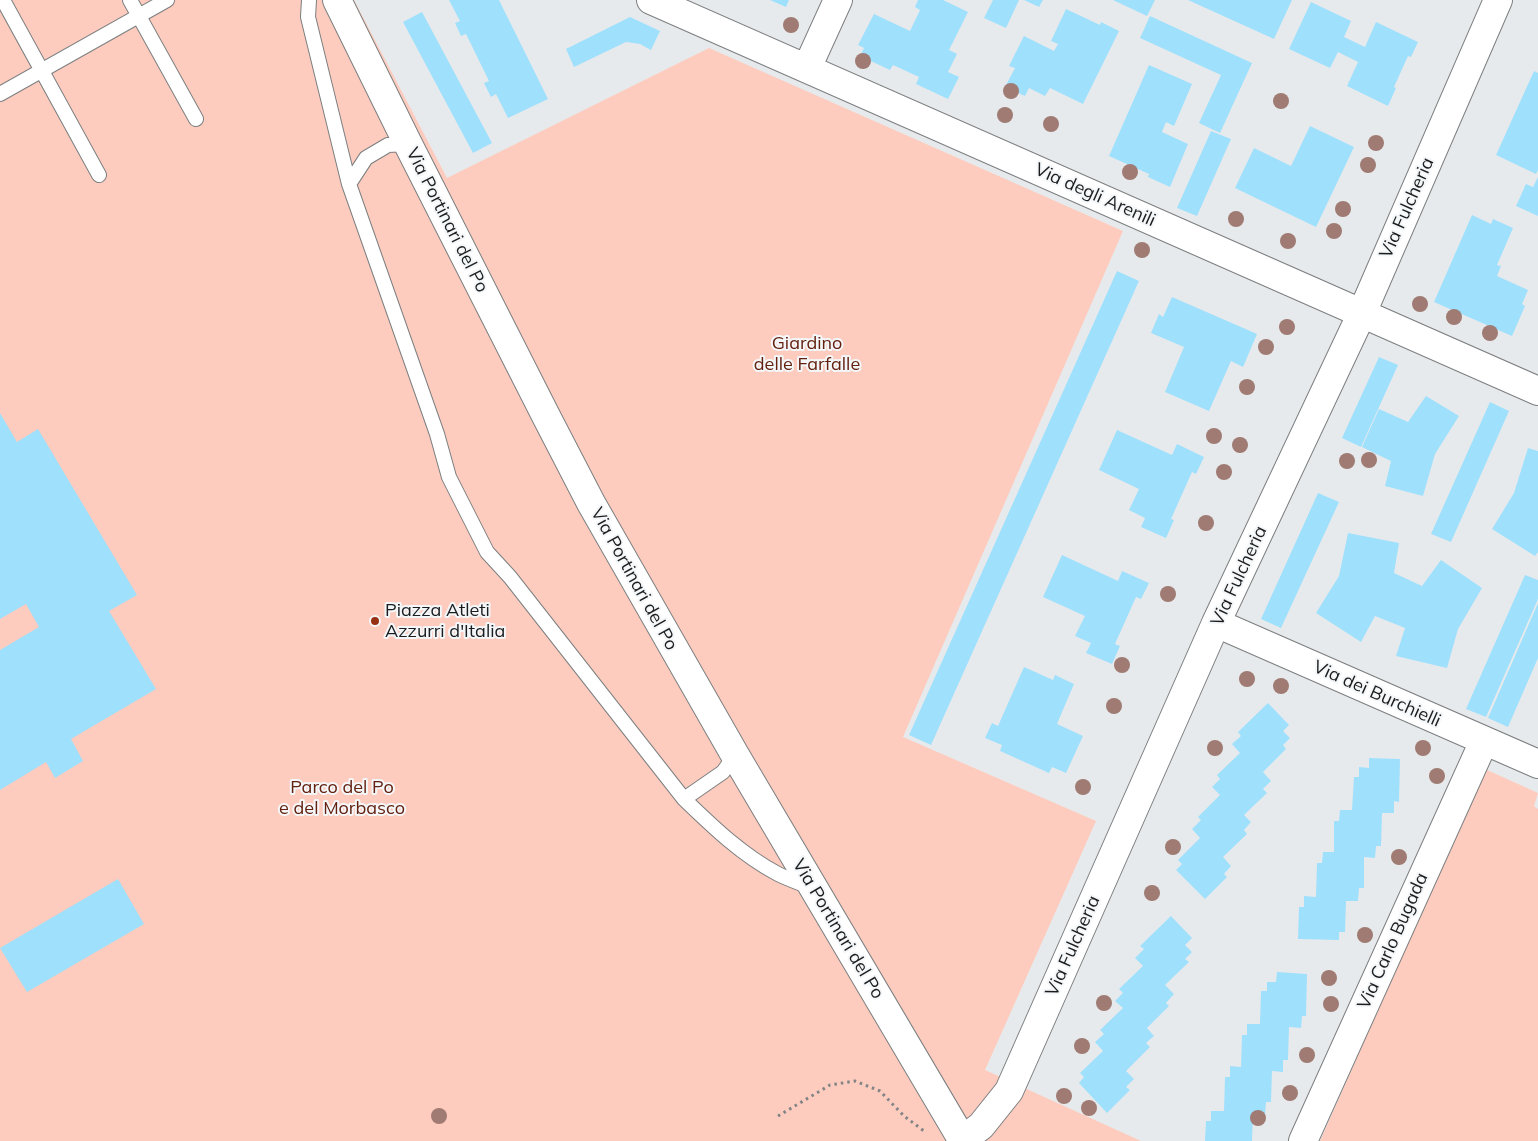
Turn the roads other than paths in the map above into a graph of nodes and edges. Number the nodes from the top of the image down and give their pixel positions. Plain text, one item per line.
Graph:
1 (3, 0) edge
2 (130, 0) edge
3 (167, 0) edge
4 (309, 0) edge
5 (337, 0) edge
6 (651, 0) edge
7 (838, 0) edge
8 (1498, 0) edge
9 (139, 16) junction
10 (807, 68) junction
11 (41, 70) junction
12 (0, 94) edge
13 (196, 119) dead end
14 (408, 144) junction
15 (99, 175) dead end
16 (349, 184) junction
17 (1362, 312) junction
18 (1538, 391) edge
19 (1216, 623) junction
20 (1484, 741) junction
21 (735, 755) junction
22 (1538, 764) edge
23 (684, 799) junction
24 (814, 889) junction
25 (962, 1140) edge
26 (1303, 1141) edge

1 - 11 lane
2 - 9 lane
3 - 9 lane
4 - 16 lane
5 - 14 street, Via Portinari del Po
6 - 10 street, Via degli Arenili
7 - 10 street
8 - 17 street, Via Fulcheria
9 - 11 lane
9 - 13 lane
10 - 17 street, Via degli Arenili
11 - 12 lane
11 - 15 lane
14 - 16 lane
14 - 21 street, Via Portinari del Po
16 - 23 lane
17 - 18 street, Via degli Arenili
17 - 19 street, Via Fulcheria
19 - 20 street, Via dei Burchielli
19 - 25 street, Via Fulcheria
20 - 22 street, Via dei Burchielli
20 - 26 street, Via Carlo Bugada
21 - 23 lane
21 - 24 street, Via Portinari del Po
23 - 24 lane
24 - 25 street, Via Portinari del Po

